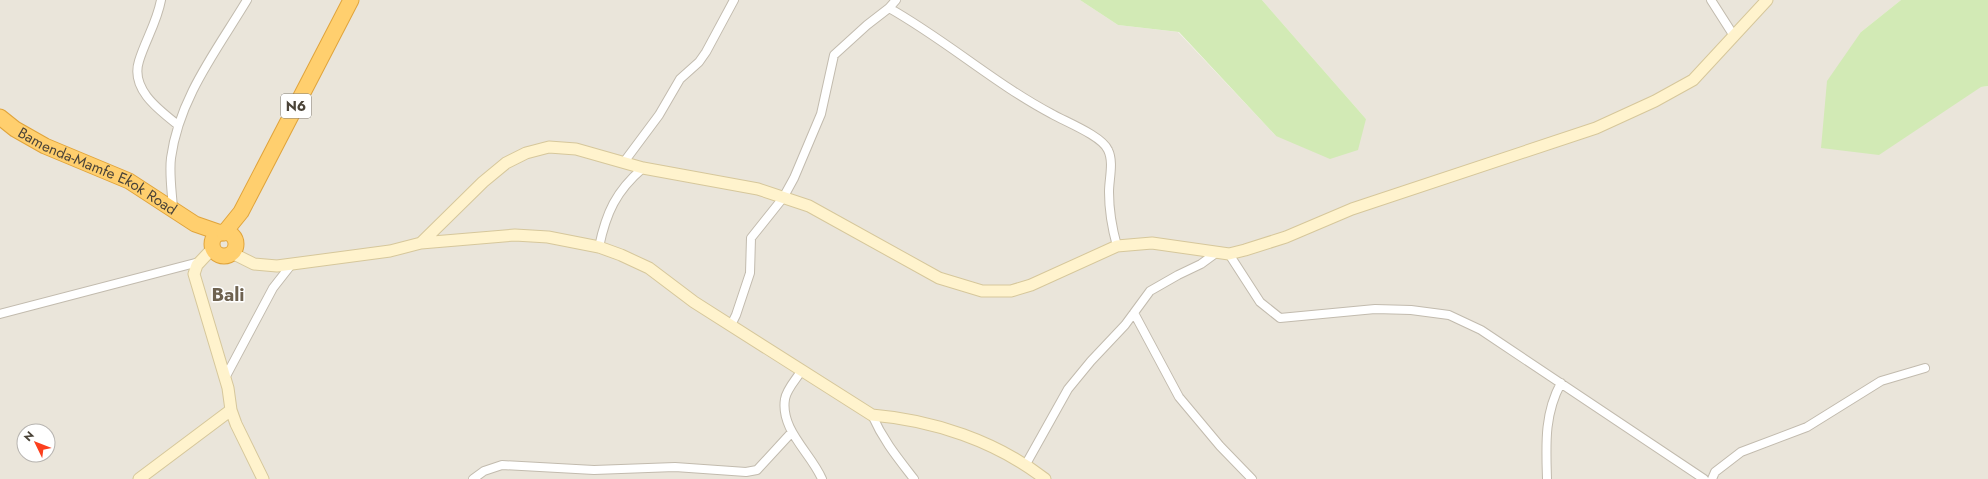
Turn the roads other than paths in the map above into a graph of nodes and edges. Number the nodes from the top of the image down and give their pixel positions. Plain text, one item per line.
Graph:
1 (161, 0) edge
2 (247, 0) edge
3 (351, 0) edge
4 (734, 0) edge
5 (896, 0) edge
6 (1711, 0) edge
7 (1767, 0) edge
8 (890, 8) junction
9 (1734, 36) junction
10 (0, 117) edge
11 (178, 125) junction
12 (624, 162) junction
13 (643, 168) junction
14 (783, 198) junction
15 (173, 209) junction
16 (223, 242) junction
17 (420, 243) junction
18 (1117, 246) junction
19 (599, 247) junction
20 (1216, 253) junction
21 (1229, 254) junction
22 (199, 262) junction
23 (291, 265) junction
24 (1134, 313) junction
25 (0, 314) edge
26 (730, 325) junction
27 (1925, 368) dead end
28 (802, 370) junction
29 (224, 378) junction
30 (1560, 383) junction
31 (231, 410) junction
32 (872, 414) junction
33 (792, 432) junction
34 (1026, 464) junction
35 (138, 479) edge
36 (263, 479) edge
37 (473, 479) edge
38 (822, 479) edge
39 (914, 479) edge
40 (1045, 479) edge
41 (1252, 479) edge
42 (1547, 479) edge
43 (1704, 479) edge
44 (1712, 479) edge

1 - 11 street
2 - 11 street
3 - 16 highway, N6
4 - 12 street
5 - 8 street
6 - 9 street
7 - 9 street
8 - 14 street
8 - 18 street
9 - 21 street
10 - 15 highway, Bamenda-Mamfe Ekok Road
11 - 15 street
12 - 13 street
12 - 17 street
13 - 14 street
13 - 19 street
14 - 18 street
14 - 26 street
15 - 16 highway, Bamenda-Mamfe Ekok Road
16 - 22 street
16 - 23 street
17 - 19 street
17 - 23 street
18 - 20 street
19 - 26 street
20 - 21 street
20 - 24 street
21 - 30 street
22 - 25 street
22 - 29 street
23 - 29 street
24 - 34 street
24 - 41 street
26 - 28 street
27 - 44 street
28 - 32 street
28 - 33 street
29 - 31 street
30 - 42 street
30 - 43 street
31 - 35 street
31 - 36 street
32 - 34 street
32 - 39 street
33 - 37 street
33 - 38 street
34 - 40 street

